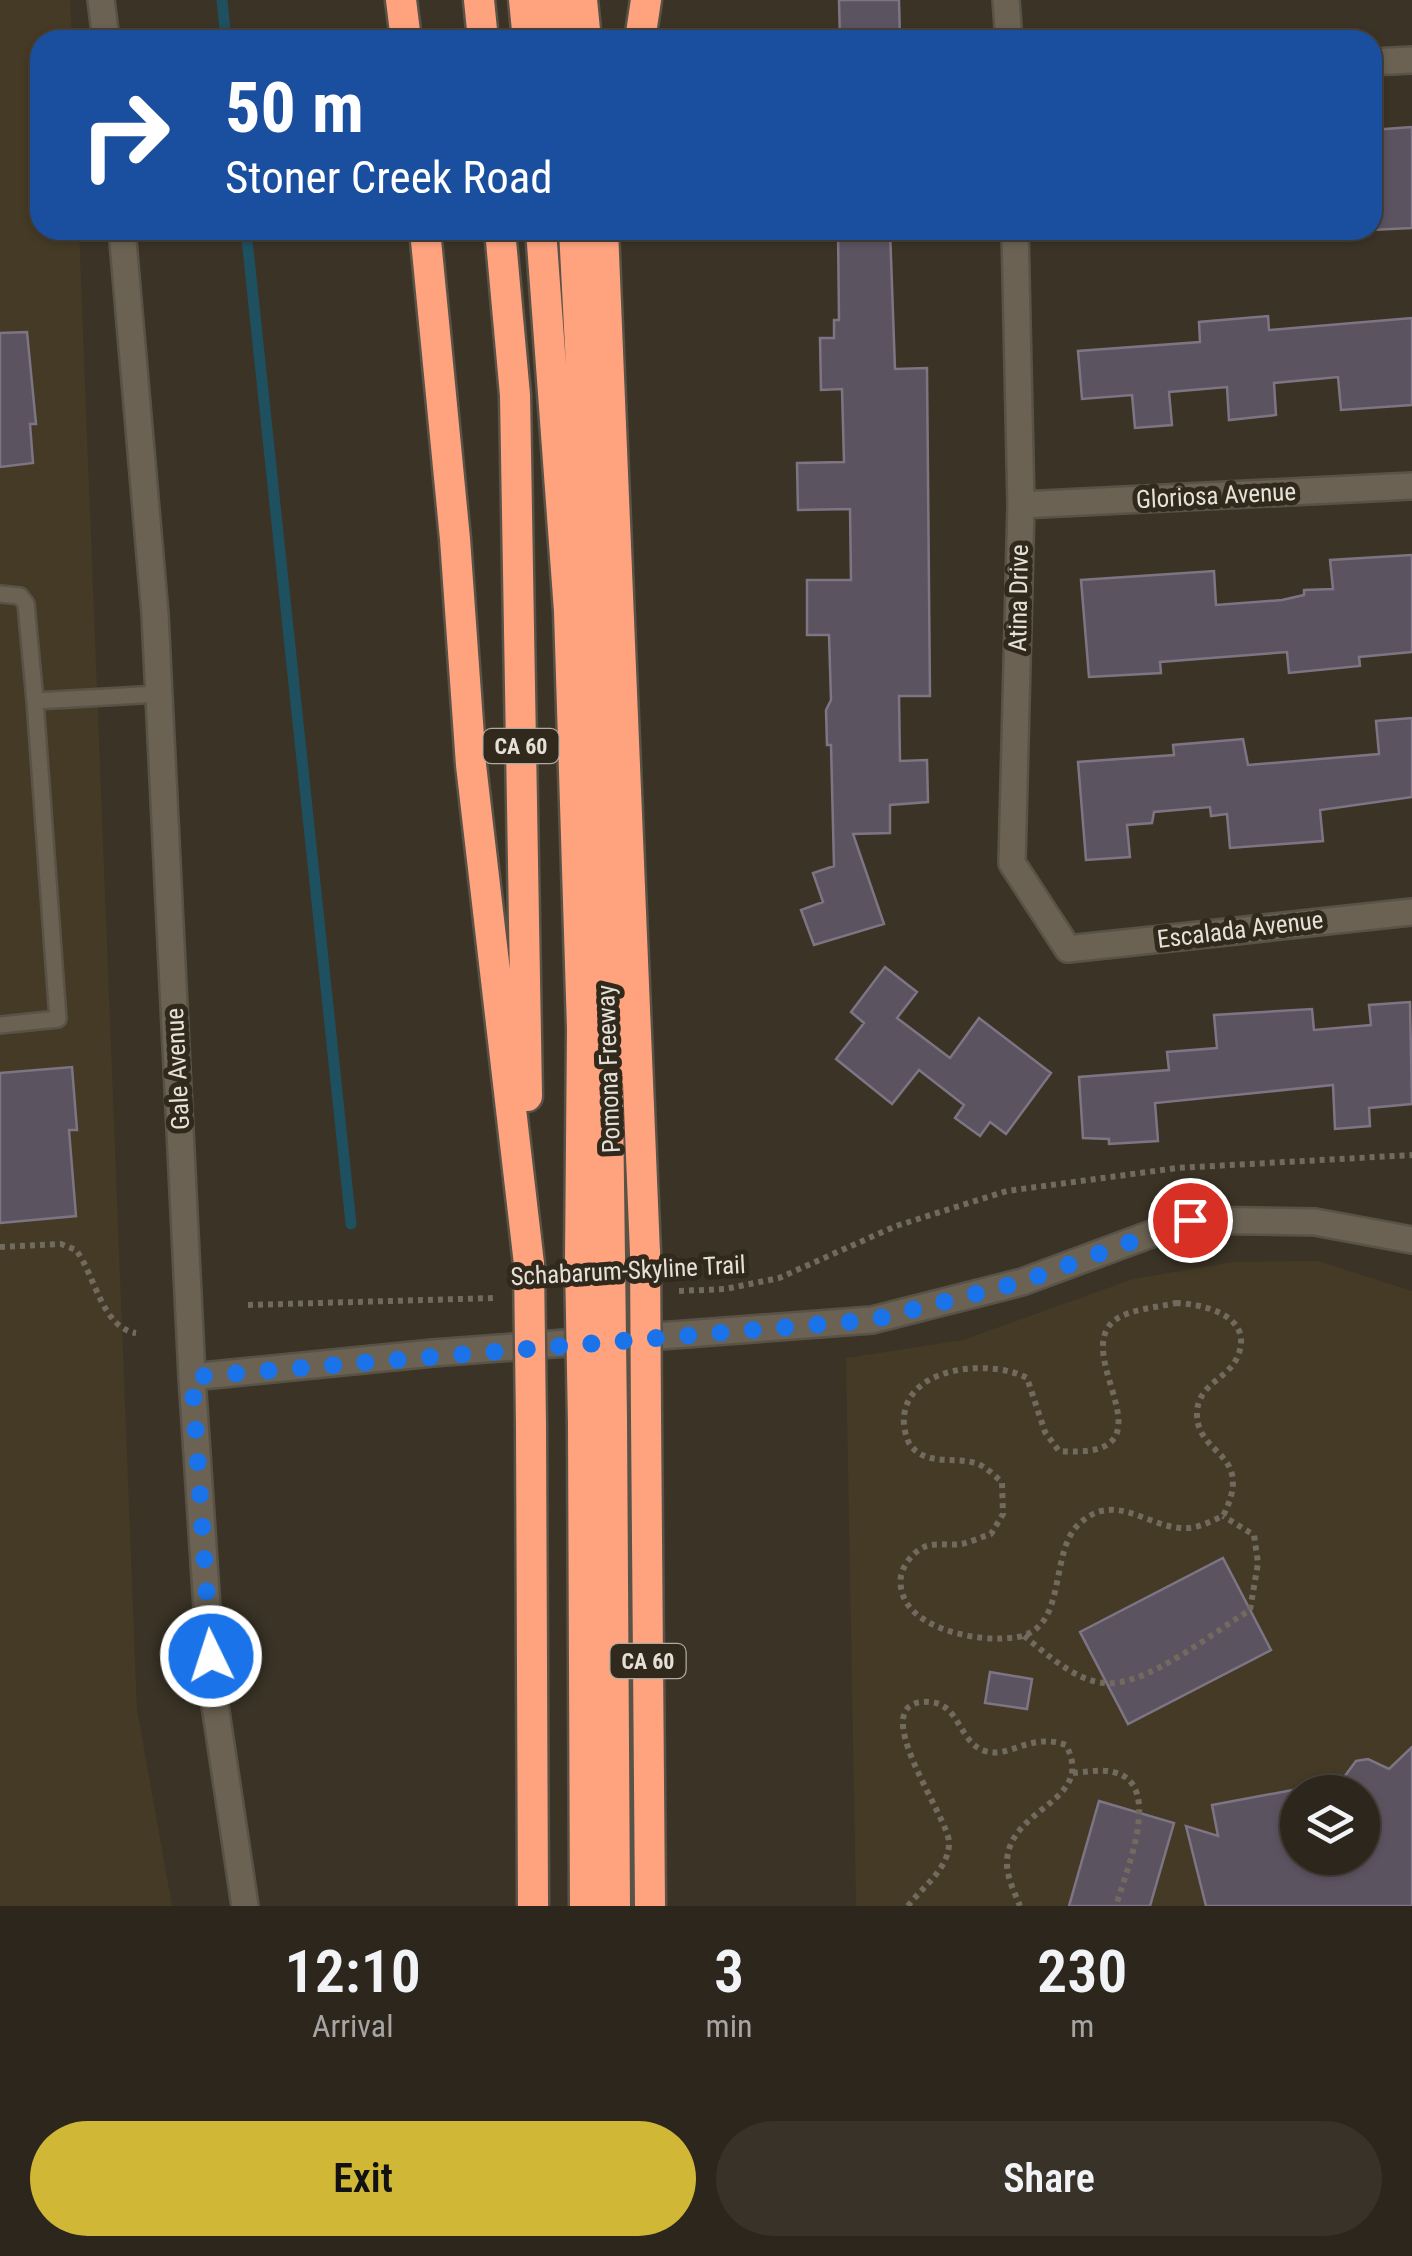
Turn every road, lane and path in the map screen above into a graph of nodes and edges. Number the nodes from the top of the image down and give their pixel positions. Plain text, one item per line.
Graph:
1 (101, 0) edge
2 (402, 0) edge
3 (479, 0) edge
4 (524, 0) edge
5 (552, 0) edge
6 (582, 0) edge
7 (646, 0) edge
8 (1006, 0) edge
9 (105, 30) edge
10 (405, 30) edge
11 (482, 30) edge
12 (527, 30) edge
13 (555, 30) edge
14 (585, 30) edge
15 (642, 30) edge
16 (1008, 30) edge
17 (1412, 60) edge
18 (1382, 62) edge
19 (123, 240) edge
20 (426, 240) edge
21 (501, 240) edge
22 (543, 240) edge
23 (575, 240) edge
24 (606, 240) edge
25 (1015, 240) edge
26 (1412, 486) edge
27 (1021, 504) junction
28 (0, 594) edge
29 (158, 694) junction
30 (35, 700) junction
31 (1412, 912) edge
32 (1068, 949) joint
33 (0, 1025) edge
34 (1412, 1155) edge
35 (1412, 1240) edge
36 (0, 1247) edge
37 (595, 1259) junction
38 (530, 1264) junction
39 (668, 1291) dead end
40 (514, 1297) dead end
41 (248, 1305) dead end
42 (136, 1333) dead end
43 (192, 1377) junction
44 (597, 1422) junction
45 (1223, 1516) junction
46 (1024, 1636) junction
47 (1073, 1773) junction
48 (245, 1906) edge
49 (533, 1906) edge
50 (586, 1906) edge
51 (614, 1906) edge
52 (650, 1906) edge
53 (908, 1906) edge
54 (1020, 1906) edge
55 (1116, 1906) edge

1 - 9 street
2 - 10 highway
3 - 11 highway
4 - 12 highway
5 - 13 highway
6 - 14 highway
7 - 15 highway
8 - 16 street
17 - 18 street
19 - 29 street, Gale Avenue
20 - 38 highway
21 - 38 highway, CA 60
22 - 37 highway
23 - 37 highway
24 - 52 highway, Pomona Freeway / CA 60, bridge
25 - 27 street, Atina Drive
26 - 27 street, Gloriosa Avenue
27 - 32 street, Atina Drive
28 - 30 lane
29 - 30 lane
29 - 43 street, Gale Avenue
30 - 33 lane
31 - 32 street, Escalada Avenue
34 - 39 path, Schabarum-Skyline Trail
35 - 43 street
36 - 42 path
37 - 44 highway, bridge
38 - 49 highway, CA 60, bridge
40 - 41 path, Schabarum-Skyline Trail
43 - 48 street, Gale Avenue
44 - 50 highway
44 - 51 highway
45 - 46 path
45 - 46 path
45 - 46 path
47 - 53 path
47 - 54 path
47 - 55 path

